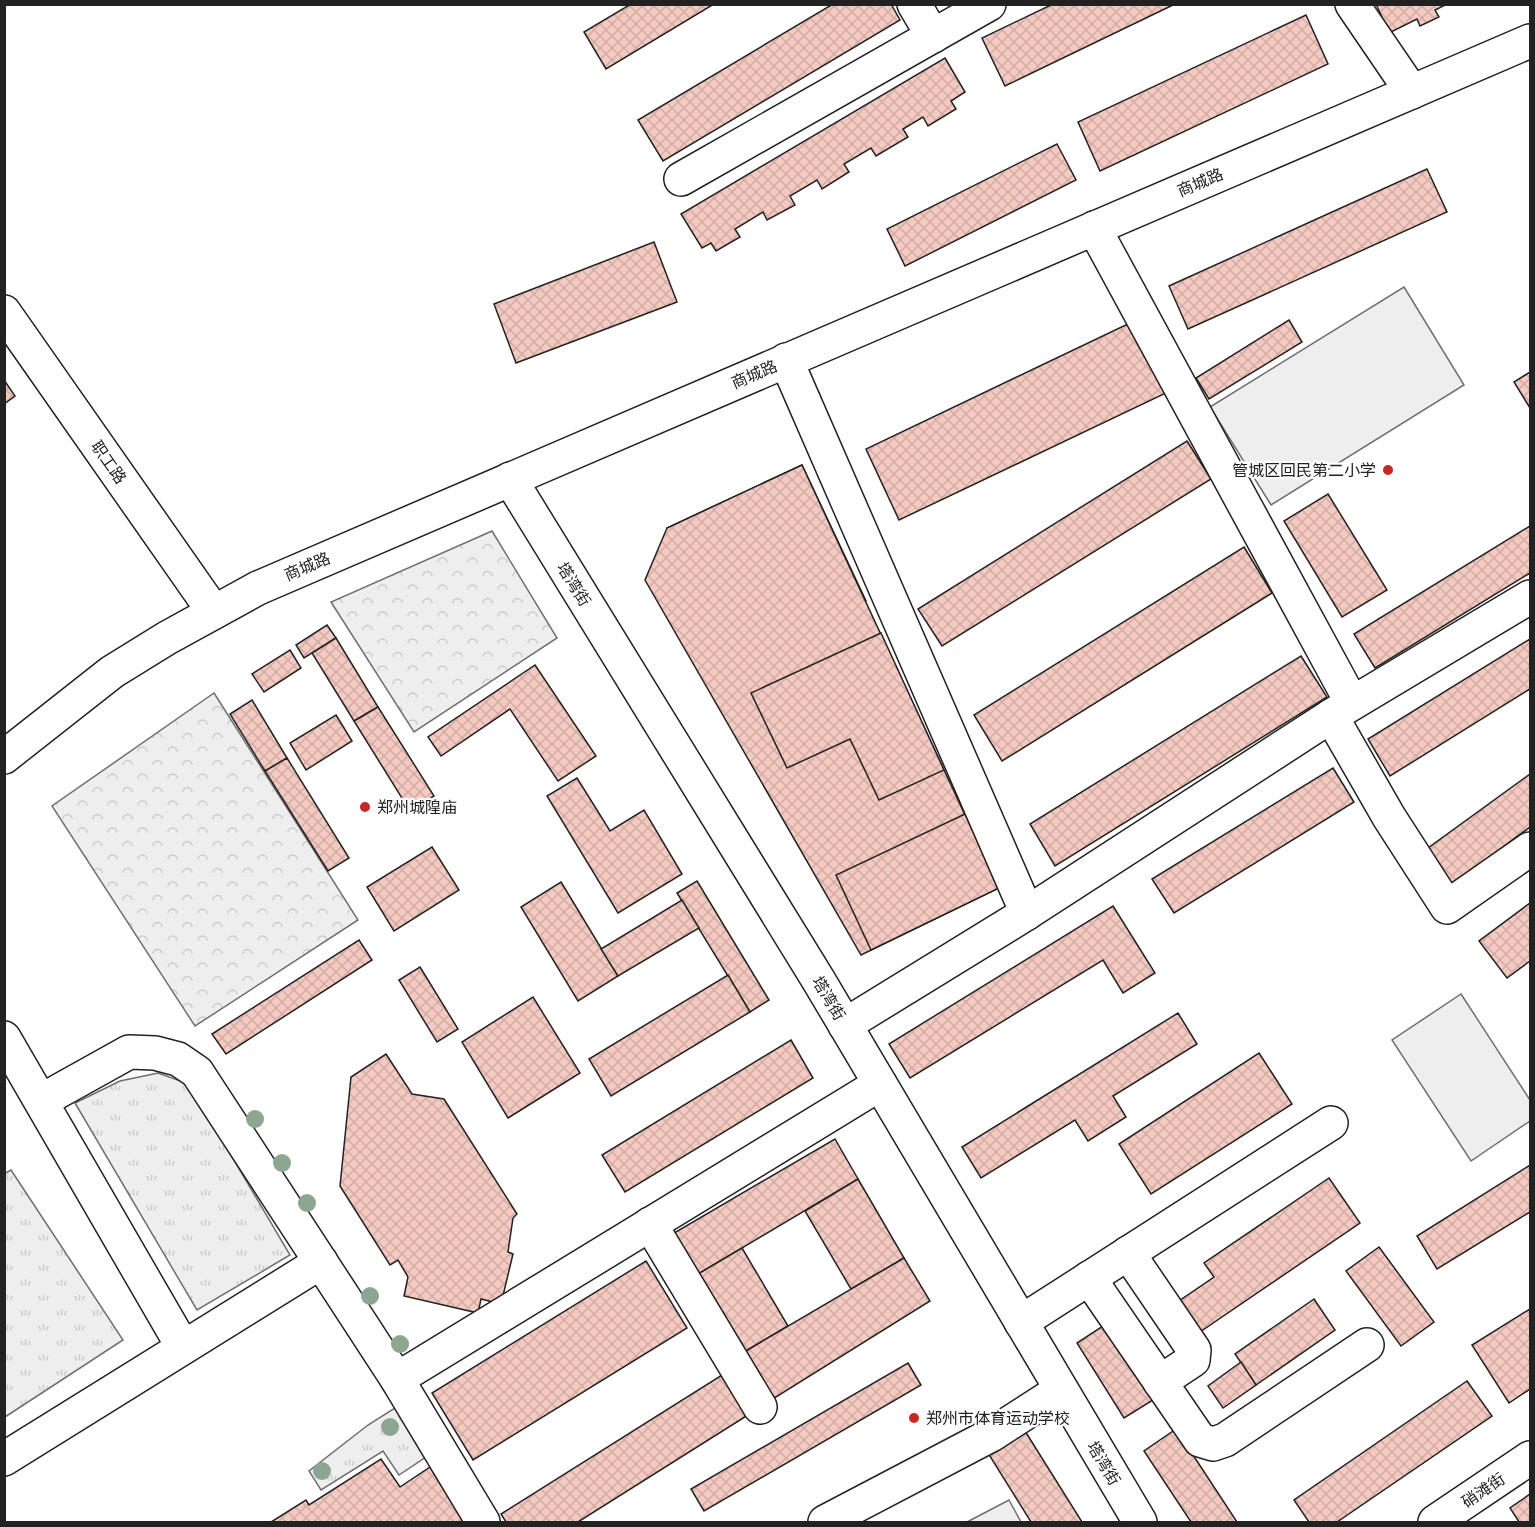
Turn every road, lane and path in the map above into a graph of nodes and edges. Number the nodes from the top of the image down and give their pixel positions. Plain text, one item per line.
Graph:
1 (914, 4) edge
2 (989, 4) edge
3 (1352, 4) edge
4 (933, 36) junction
5 (1525, 53) edge
6 (1412, 92) junction
7 (681, 179) dead end
8 (1094, 228) junction
9 (4, 312) edge
10 (786, 360) junction
11 (510, 479) junction
12 (1530, 597) edge
13 (214, 612) junction
14 (1342, 710) junction
15 (4, 757) edge
16 (1530, 849) edge
17 (1027, 913) junction
18 (845, 1025) junction
19 (4, 1038) edge
20 (880, 1084) junction
21 (41, 1101) junction
22 (1331, 1123) dead end
23 (650, 1224) junction
24 (1128, 1253) junction
25 (321, 1262) junction
26 (1089, 1278) junction
27 (1021, 1322) junction
28 (1367, 1345) dead end
29 (183, 1347) junction
30 (397, 1379) junction
31 (1160, 1382) junction
32 (1061, 1390) junction
33 (760, 1407) dead end
34 (1530, 1458) edge
35 (4, 1459) edge
36 (483, 1522) edge
37 (825, 1522) edge
38 (1140, 1522) edge
39 (1435, 1522) edge

1 - 4 street
2 - 4 street
3 - 6 street
4 - 7 street
5 - 6 street, 商城路
6 - 8 street, 商城路
8 - 10 street, 商城路
8 - 14 street
9 - 13 street, 职工路
10 - 11 street, 商城路
10 - 17 street
11 - 13 street, 商城路
11 - 18 street, 塔湾街
12 - 14 street
13 - 15 street, 商城路
14 - 16 street
14 - 17 street
17 - 18 street
18 - 20 street, 塔湾街
19 - 21 street
20 - 23 street
20 - 27 street, 塔湾街
21 - 25 street
21 - 29 street
22 - 24 street
23 - 30 street
23 - 33 street
24 - 26 street
24 - 31 street
25 - 29 street
25 - 30 street
26 - 27 street
26 - 31 street
27 - 32 street, 塔湾街
28 - 31 street
29 - 35 street
30 - 36 street
32 - 37 street
32 - 38 street, 塔湾街
34 - 39 street, 硝滩街

